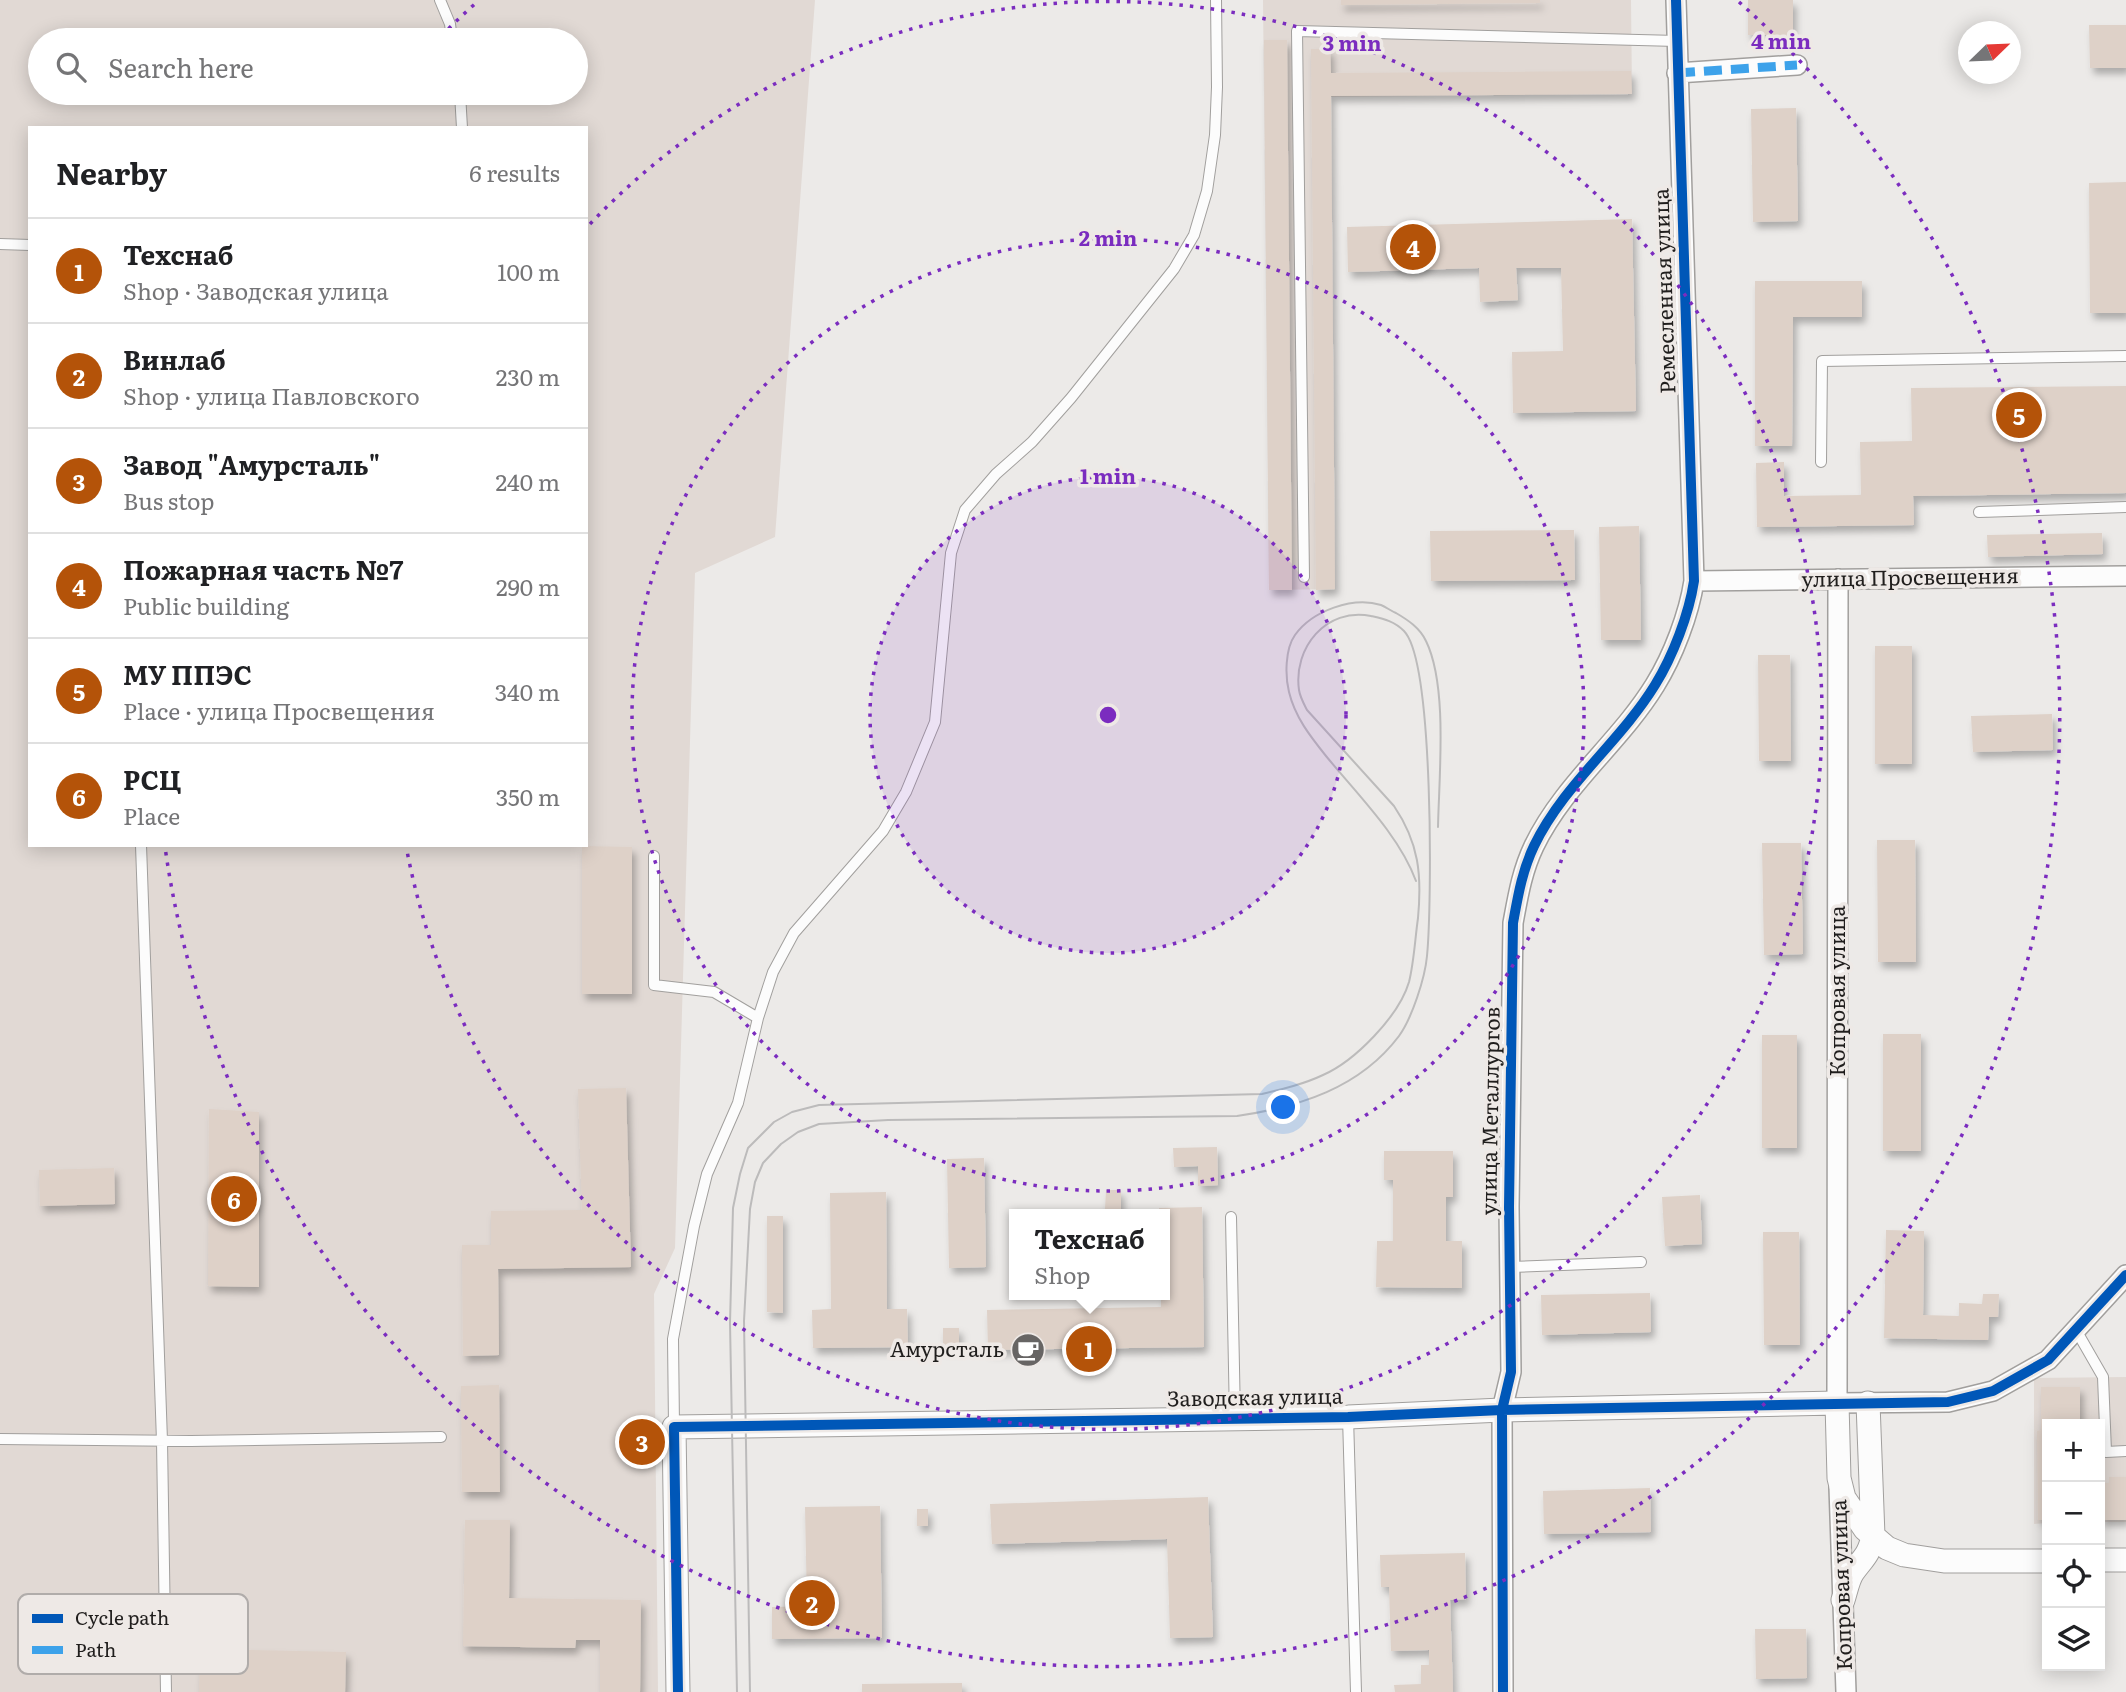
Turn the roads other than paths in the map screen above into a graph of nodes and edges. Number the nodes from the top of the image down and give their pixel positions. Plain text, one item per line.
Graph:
1 (440, 0) edge
2 (1216, 0) edge
3 (1676, 0) edge
4 (450, 28) edge
5 (1676, 41) junction
6 (1797, 65) dead end
7 (1678, 73) junction
8 (461, 105) edge
9 (462, 126) edge
10 (0, 244) edge
11 (28, 245) edge
12 (2126, 356) edge
13 (1821, 462) dead end
14 (2126, 507) edge
15 (1979, 512) dead end
16 (2126, 576) edge
17 (1304, 577) dead end
18 (1838, 579) junction
19 (1694, 581) junction
20 (141, 847) edge
21 (654, 856) dead end
22 (758, 1018) junction
23 (1231, 1217) dead end
24 (1641, 1262) dead end
25 (1510, 1267) junction
26 (2126, 1275) edge
27 (2076, 1330) junction
28 (1837, 1403) junction
29 (1868, 1403) junction
30 (1502, 1410) junction
31 (1348, 1417) junction
32 (1235, 1418) junction
33 (674, 1427) junction
34 (441, 1437) dead end
35 (0, 1439) edge
36 (162, 1440) junction
37 (2126, 1451) edge
38 (1839, 1478) junction
39 (1873, 1503) junction
40 (1873, 1536) junction
41 (1921, 1558) junction
42 (2105, 1560) edge
43 (2126, 1560) edge
44 (2042, 1561) edge
45 (164, 1594) edge
46 (1843, 1600) junction
47 (166, 1674) edge
48 (166, 1692) edge
49 (678, 1692) edge
50 (1356, 1692) edge
51 (1503, 1692) edge
52 (1846, 1692) edge

1 - 4 lane
2 - 22 lane
3 - 5 street, Ремесленная улица
5 - 7 street, Ремесленная улица
5 - 17 lane
6 - 7 street
7 - 19 street, Ремесленная улица
8 - 9 lane
10 - 11 lane
12 - 13 lane
14 - 15 lane
16 - 18 street, улица Просвещения
18 - 19 street, улица Просвещения
18 - 28 street, Копровая улица
19 - 25 street, улица Металлургов
20 - 36 lane
21 - 22 lane
22 - 33 lane
23 - 32 lane
24 - 25 lane
25 - 30 street, улица Металлургов
26 - 27 street
27 - 29 street
27 - 37 lane
28 - 29 street
28 - 30 street, Заводская улица
28 - 38 street
29 - 39 street
30 - 31 street, Заводская улица
30 - 51 street, улица Металлургов
31 - 32 street, Заводская улица
31 - 50 lane
32 - 33 street, Заводская улица
33 - 49 street
34 - 36 lane
35 - 36 lane
36 - 45 lane
38 - 40 street
38 - 46 street, Копровая улица
39 - 40 street
39 - 41 street
40 - 41 street
40 - 46 street
41 - 44 street
42 - 43 street
46 - 52 street, Копровая улица
47 - 48 lane

